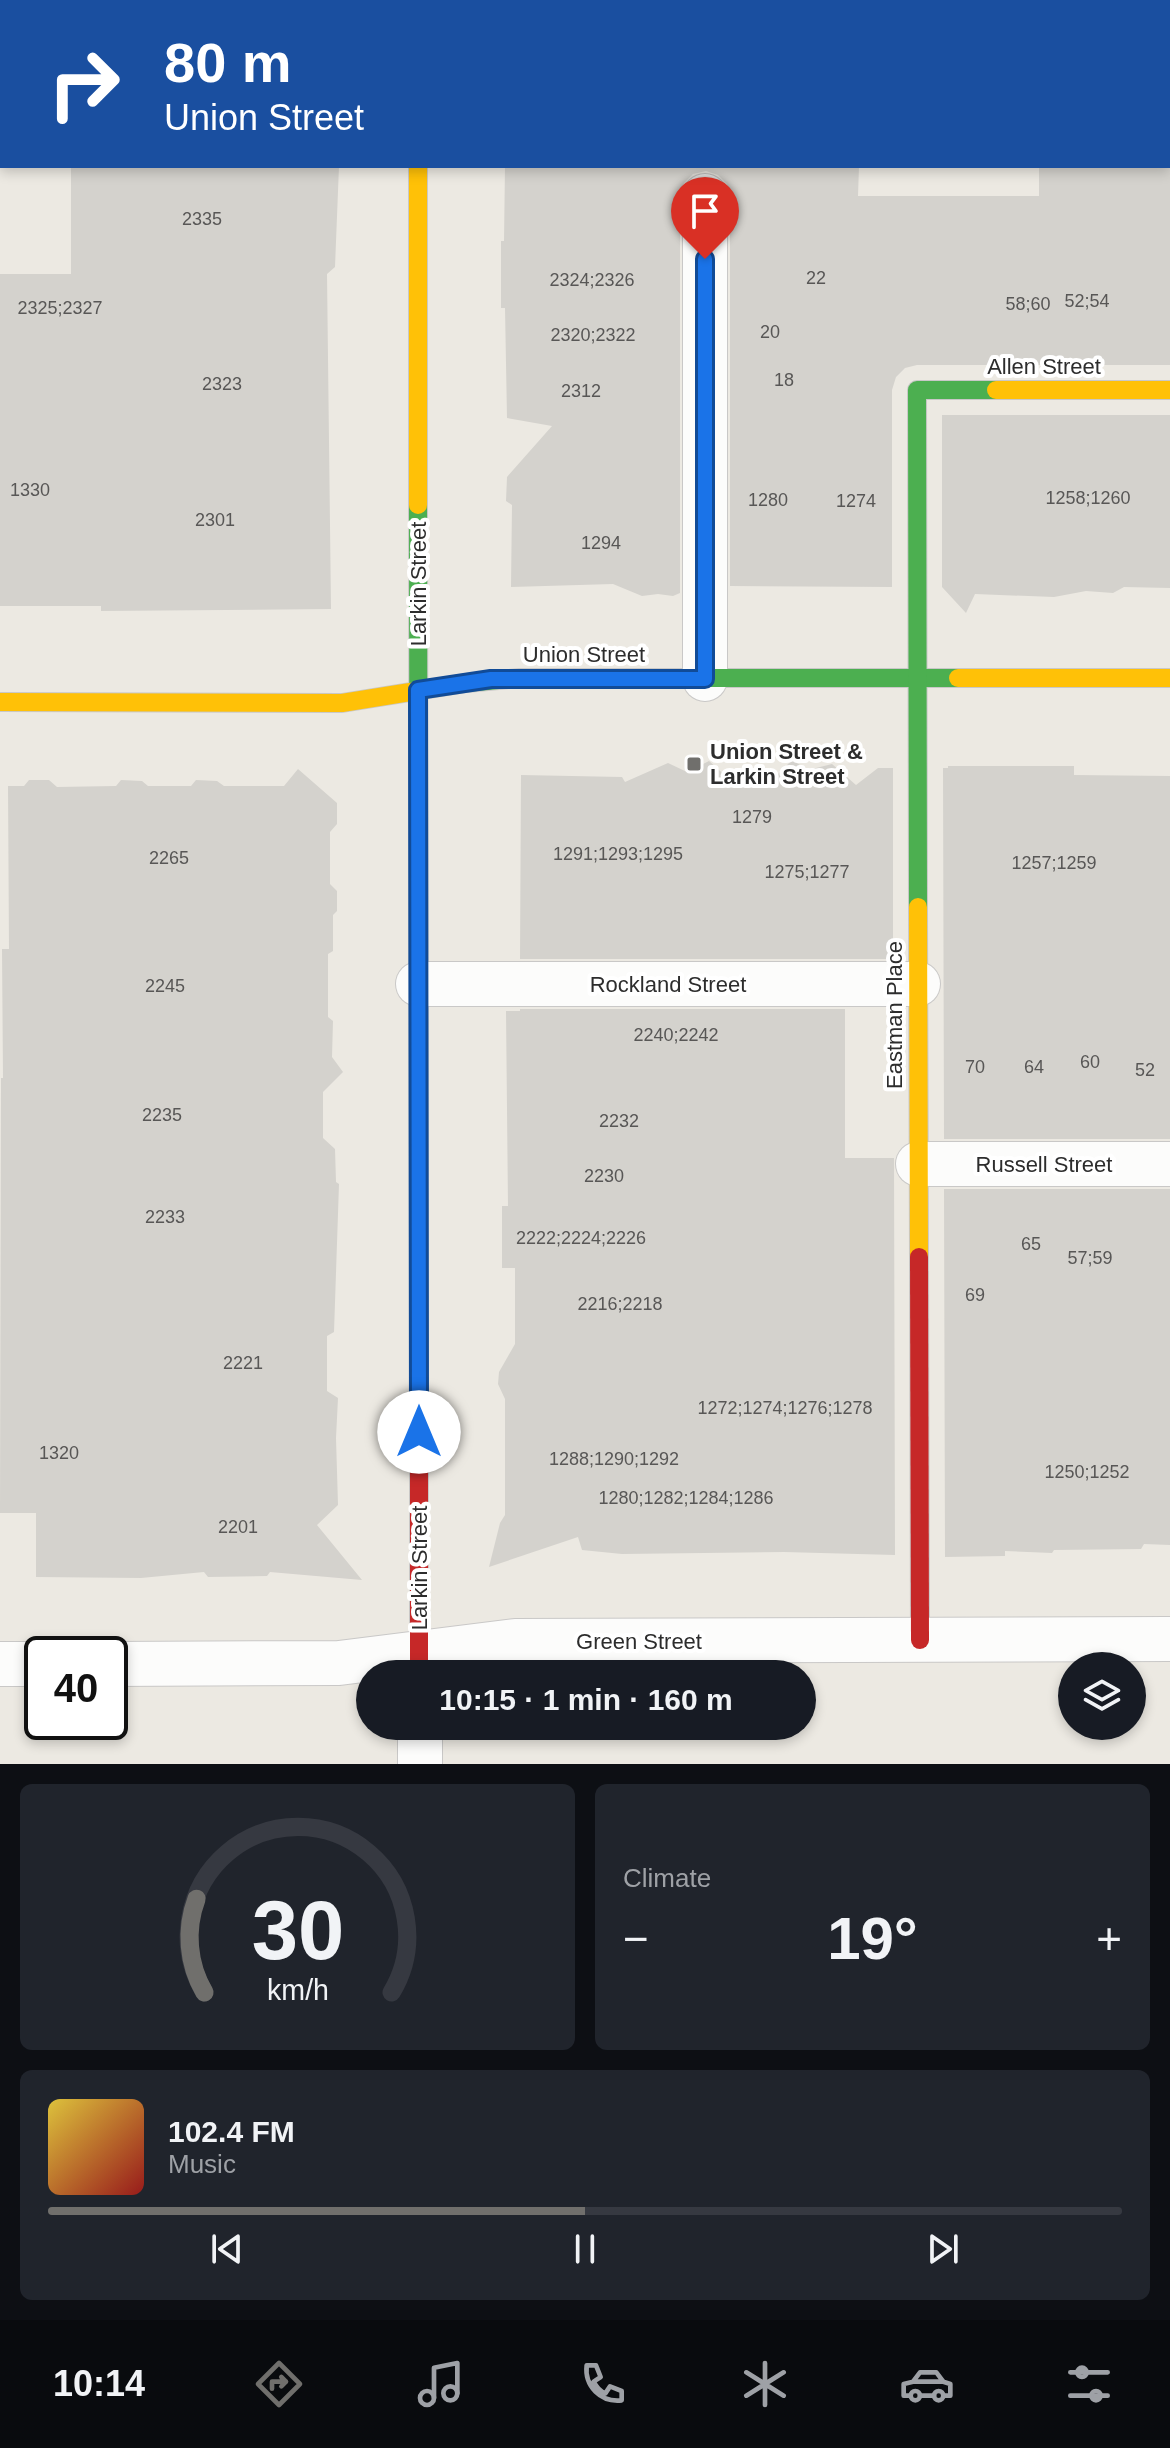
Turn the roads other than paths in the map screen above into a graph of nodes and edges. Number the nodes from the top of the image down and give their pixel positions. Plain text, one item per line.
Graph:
1 (418, 168) edge
2 (705, 196) dead end
3 (917, 390) joint
4 (1170, 390) edge
5 (917, 678) junction
6 (1170, 678) edge
7 (705, 679) junction
8 (418, 690) junction
9 (0, 702) edge
10 (418, 984) junction
11 (918, 984) junction
12 (918, 1164) junction
13 (1170, 1164) edge
14 (1170, 1639) edge
15 (920, 1640) junction
16 (419, 1660) edge
17 (436, 1660) edge
18 (356, 1663) edge
19 (0, 1664) edge
20 (24, 1664) edge
21 (128, 1664) edge
22 (420, 1740) edge
23 (420, 1764) edge

1 - 8 street, Larkin Street
2 - 7 street
3 - 4 street, Allen Street
3 - 5 street, Eastman Place
5 - 6 street, Union Street
5 - 7 street, Union Street
5 - 11 street, Eastman Place
7 - 8 street, Union Street
8 - 9 street, Union Street
8 - 10 street, Larkin Street
10 - 11 street, Rockland Street
10 - 16 street, Larkin Street
11 - 12 street, Eastman Place
12 - 13 street, Russell Street
12 - 15 street, Eastman Place
14 - 15 street, Green Street
15 - 17 street, Green Street
18 - 21 street, Green Street
19 - 20 street
22 - 23 street

